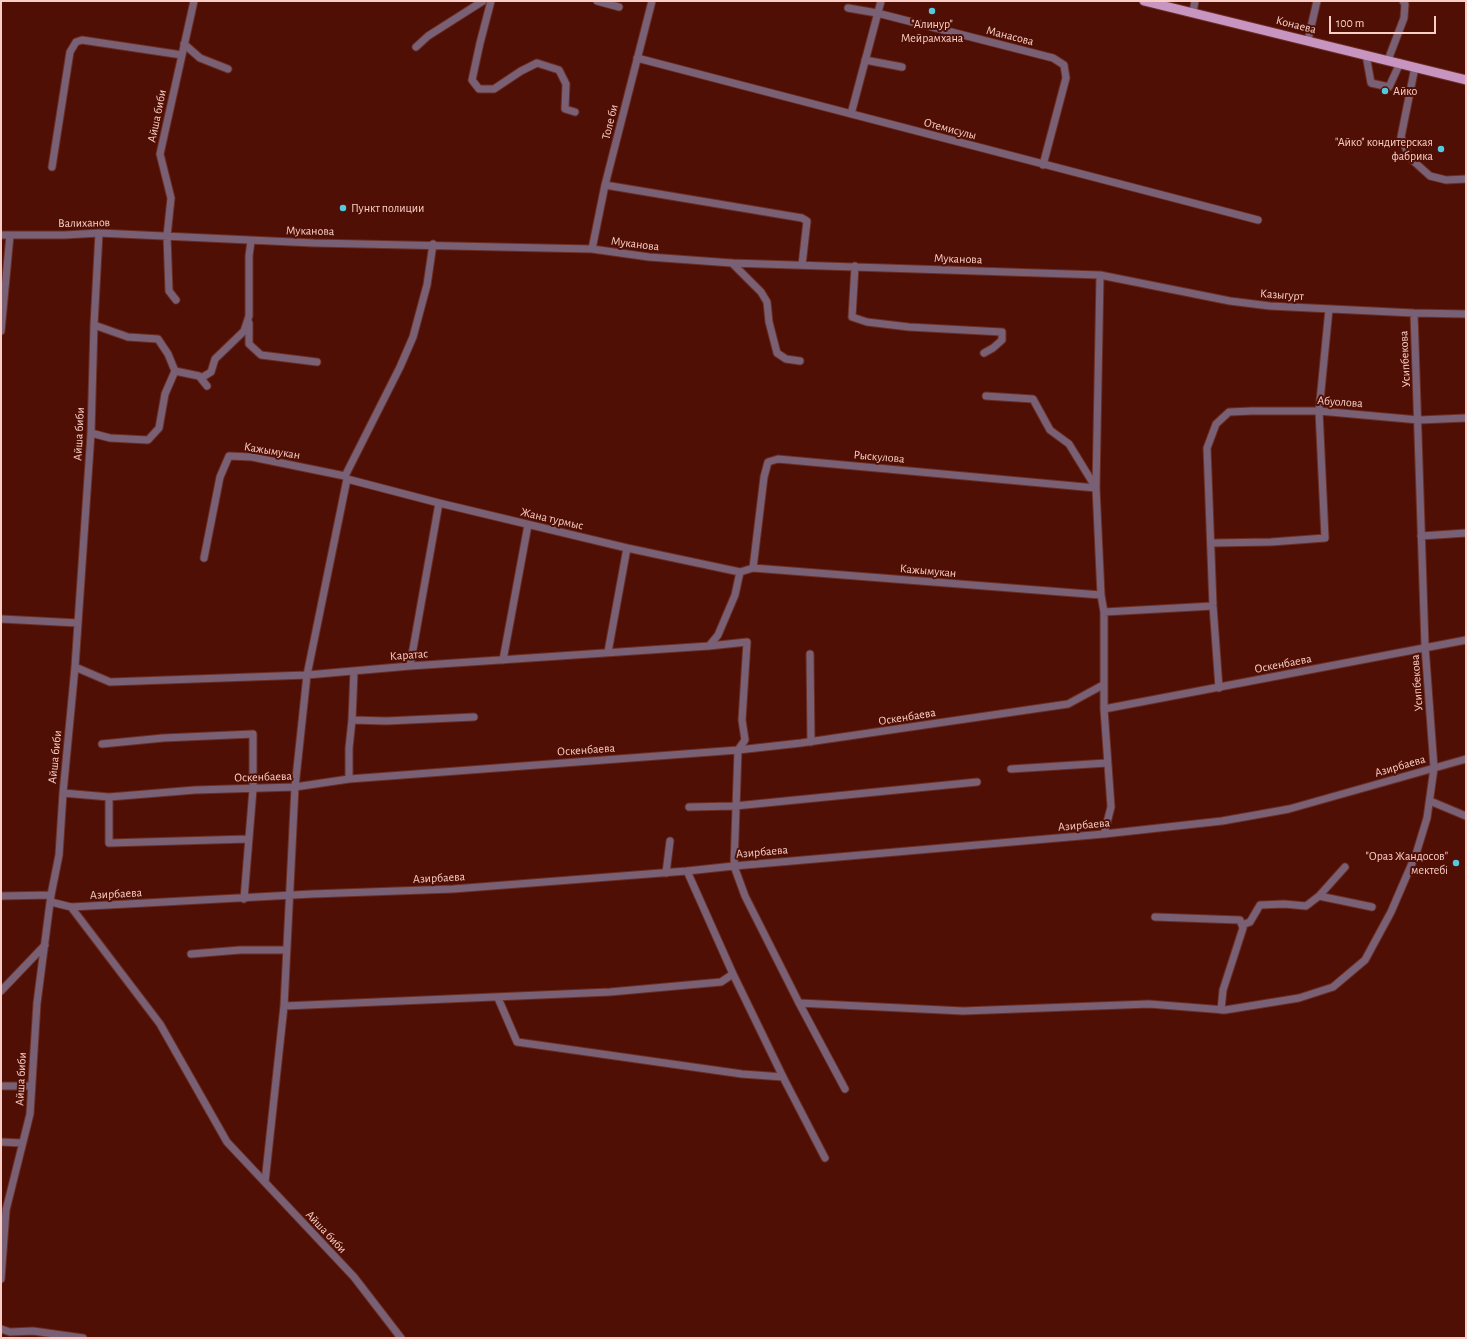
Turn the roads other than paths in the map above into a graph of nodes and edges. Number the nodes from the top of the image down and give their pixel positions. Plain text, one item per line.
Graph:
1 (194, 1) edge
2 (483, 1) edge
3 (491, 1) edge
4 (597, 1) edge
5 (652, 1) edge
6 (881, 1) edge
7 (1144, 1) edge
8 (1195, 1) edge
9 (1317, 1) edge
10 (1406, 2) edge
11 (619, 8) dead end
12 (848, 8) dead end
13 (1193, 12) junction
14 (877, 13) junction
15 (1308, 40) junction
16 (184, 44) junction
17 (416, 46) dead end
18 (1366, 54) junction
19 (182, 55) junction
20 (637, 58) junction
21 (865, 60) junction
22 (1388, 60) junction
23 (1400, 63) junction
24 (902, 67) dead end
25 (1415, 67) junction
26 (228, 69) dead end
27 (1466, 80) edge
28 (575, 112) dead end
29 (852, 114) junction
30 (1043, 165) junction
31 (52, 167) dead end
32 (1466, 179) edge
33 (606, 185) junction
34 (1258, 220) dead end
35 (99, 233) junction
36 (1, 235) edge
37 (10, 235) junction
38 (167, 236) junction
39 (251, 241) junction
40 (433, 244) junction
41 (592, 249) junction
42 (732, 263) junction
43 (802, 265) junction
44 (855, 266) junction
45 (1100, 275) junction
46 (176, 300) dead end
47 (1329, 309) junction
48 (1414, 313) junction
49 (1466, 314) edge
50 (249, 316) junction
51 (94, 325) junction
52 (1, 332) edge
53 (984, 353) dead end
54 (800, 361) dead end
55 (317, 362) dead end
56 (176, 372) junction
57 (201, 378) junction
58 (207, 386) dead end
59 (986, 396) dead end
60 (1319, 411) junction
61 (1466, 418) edge
62 (1419, 420) junction
63 (91, 433) junction
64 (346, 477) junction
65 (1096, 488) junction
66 (439, 503) junction
67 (528, 524) junction
68 (1466, 533) edge
69 (1421, 536) junction
70 (1211, 543) junction
71 (627, 548) junction
72 (204, 558) dead end
73 (753, 568) junction
74 (740, 572) junction
75 (1101, 596) junction
76 (1213, 606) junction
77 (1104, 612) junction
78 (1, 619) edge
79 (78, 623) junction
80 (1466, 640) edge
81 (709, 646) junction
82 (1425, 646) junction
83 (608, 652) junction
84 (810, 654) dead end
85 (503, 660) junction
86 (410, 666) junction
87 (75, 667) junction
88 (354, 671) junction
89 (307, 675) junction
90 (1103, 685) junction
91 (1219, 688) junction
92 (1104, 709) junction
93 (474, 717) dead end
94 (352, 720) junction
95 (811, 742) junction
96 (102, 744) dead end
97 (738, 750) junction
98 (1466, 758) edge
99 (1107, 763) junction
100 (1434, 768) junction
101 (1011, 769) dead end
102 (349, 779) junction
103 (978, 782) dead end
104 (295, 788) junction
105 (253, 789) junction
106 (63, 793) junction
107 (108, 797) junction
108 (1430, 801) junction
109 (735, 806) junction
110 (689, 807) dead end
111 (1466, 816) edge
112 (1104, 834) junction
113 (248, 839) junction
114 (670, 841) dead end
115 (734, 866) junction
116 (1345, 867) dead end
117 (687, 872) junction
118 (666, 873) junction
119 (1, 896) edge
120 (289, 896) junction
121 (1319, 896) junction
122 (51, 898) junction
123 (244, 899) junction
124 (71, 907) junction
125 (1372, 907) dead end
126 (1155, 917) dead end
127 (1242, 926) junction
128 (45, 945) junction
129 (286, 950) junction
130 (191, 954) dead end
131 (733, 974) junction
132 (1, 991) edge
133 (498, 998) junction
134 (799, 1003) junction
135 (284, 1006) junction
136 (1221, 1010) junction
137 (783, 1077) junction
138 (1, 1086) edge
139 (31, 1086) junction
140 (845, 1090) dead end
141 (1, 1142) edge
142 (22, 1143) junction
143 (825, 1158) dead end
144 (264, 1182) junction
145 (3, 1210) edge
146 (1, 1279) edge
147 (1, 1329) edge
148 (83, 1338) edge
149 (401, 1338) edge

1 - 16 street, Айша биби
2 - 17 street
3 - 28 street
4 - 11 street
5 - 20 street, Толе би
6 - 14 street
7 - 13 main road, Конаева
8 - 13 street
9 - 15 street
10 - 22 street
12 - 14 street, Манасова
13 - 15 main road, Конаева
14 - 21 street
14 - 30 street, Манасова
15 - 18 main road, Конаева
16 - 19 street, Айша биби
16 - 26 street
18 - 22 main road, Конаева
18 - 23 street
19 - 31 street
19 - 38 street, Айша биби
20 - 29 street, Отемисулы
20 - 33 street, Толе би
21 - 24 street
21 - 29 street
22 - 23 main road, Конаева
23 - 25 main road, Конаева
25 - 27 main road, Конаева
25 - 32 street
29 - 30 street, Отемисулы
30 - 34 street, Отемисулы
33 - 41 street, Толе би
33 - 43 street
35 - 37 street, Валиханов
35 - 38 street, Валиханов
35 - 51 street, Айша биби
36 - 37 street, Валиханов
37 - 52 street
38 - 39 street, Муканова
38 - 46 street, Айша биби
39 - 40 street, Муканова
39 - 50 street
40 - 41 street, Муканова
40 - 64 street
41 - 42 street, Муканова
42 - 43 street, Муканова
42 - 54 street
43 - 44 street, Муканова
44 - 45 street, Муканова
44 - 53 street
45 - 47 street, Казыгурт
45 - 65 street
47 - 48 street, Казыгурт
47 - 60 street
48 - 49 street, Казыгурт
48 - 62 street, Усипбекова
50 - 55 street
50 - 57 street
51 - 56 street
51 - 63 street, Айша биби
56 - 57 street
56 - 63 street
57 - 58 street
59 - 65 street
60 - 62 street, Абуолова
60 - 70 street, Абуолова
60 - 70 street
61 - 62 street, Абуолова
62 - 69 street, Усипбекова
63 - 79 street, Айша биби
64 - 66 street, Жана турмыс
64 - 72 street, Кажымукан
64 - 89 street
65 - 73 street, Рыскулова
65 - 75 street
66 - 67 street, Жана турмыс
66 - 86 street
67 - 71 street, Жана турмыс
67 - 85 street
68 - 69 street
69 - 82 street, Усипбекова
70 - 76 street
71 - 74 street, Жана турмыс
71 - 83 street
73 - 74 street, Жана турмыс
73 - 75 street, Кажымукан
74 - 81 street
75 - 77 street
76 - 77 street
76 - 91 street
77 - 90 street
78 - 79 street
79 - 87 street, Айша биби
80 - 82 street, Оскенбаева
81 - 83 street, Каратас
81 - 97 street, Каратас
82 - 91 street, Оскенбаева
82 - 100 street, Усипбекова
83 - 85 street, Каратас
84 - 95 street
85 - 86 street, Каратас
86 - 88 street, Каратас
87 - 89 street, Каратас
87 - 106 street, Айша биби
88 - 89 street, Каратас
88 - 94 street
89 - 104 street
90 - 92 street
90 - 95 street, Оскенбаева
91 - 92 street, Оскенбаева
92 - 99 street
93 - 94 street
94 - 102 street
95 - 97 street, Оскенбаева
96 - 105 street
97 - 102 street, Оскенбаева
97 - 109 street
98 - 100 street, Азирбаева
99 - 101 street
99 - 112 street
100 - 108 street, Усипбекова
100 - 112 street, Азирбаева
102 - 104 street, Оскенбаева
103 - 109 street
104 - 105 street, Оскенбаева
104 - 120 street
105 - 107 street, Оскенбаева
105 - 113 street
106 - 107 street, Оскенбаева
106 - 122 street, Айша биби
107 - 113 street
108 - 111 street
108 - 136 street, Усипбекова
109 - 110 street
109 - 115 street
112 - 115 street, Азирбаева
113 - 123 street
114 - 118 street
115 - 117 street, Азирбаева
115 - 134 street
116 - 121 street
117 - 118 street, Азирбаева
117 - 131 street
118 - 120 street, Азирбаева
119 - 122 street, Азирбаева
120 - 123 street, Азирбаева
120 - 129 street
121 - 125 street
121 - 127 street
122 - 124 street, Азирбаева
122 - 128 street, Айша биби
123 - 124 street, Азирбаева
124 - 144 street, Айша биби
126 - 127 street
127 - 136 street
128 - 132 street
128 - 139 street, Айша биби
129 - 130 street
129 - 135 street
131 - 133 street
131 - 137 street
133 - 135 street
133 - 137 street
134 - 136 street, Усипбекова
134 - 140 street
135 - 144 street
137 - 143 street
138 - 139 street
139 - 142 street, Айша биби
141 - 142 street
142 - 145 street, Айша биби
144 - 149 street, Айша биби
145 - 146 street, Айша биби
147 - 148 street

